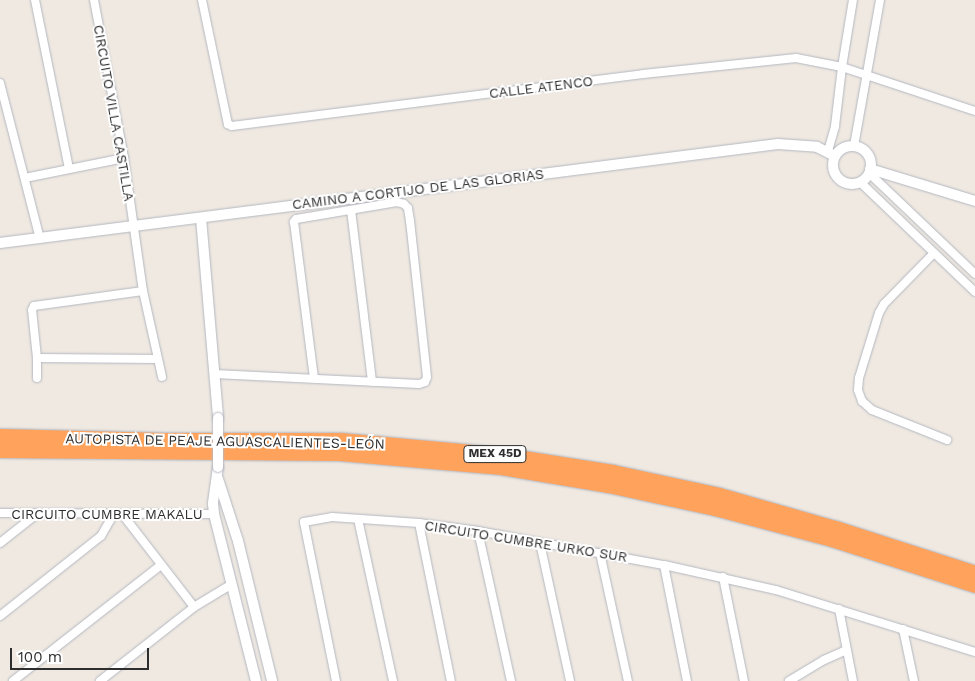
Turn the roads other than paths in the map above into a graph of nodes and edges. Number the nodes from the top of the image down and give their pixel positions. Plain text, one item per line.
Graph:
1 (35, 0) edge
2 (94, 0) edge
3 (202, 0) edge
4 (853, 0) edge
5 (880, 0) edge
6 (842, 66) junction
7 (866, 74) junction
8 (0, 83) edge
9 (975, 111) edge
10 (854, 146) junction
11 (831, 154) junction
12 (124, 158) junction
13 (69, 168) junction
14 (870, 171) junction
15 (25, 178) junction
16 (860, 182) junction
17 (975, 200) edge
18 (351, 210) junction
19 (201, 218) junction
20 (134, 227) junction
21 (40, 239) junction
22 (0, 243) edge
23 (934, 253) junction
24 (975, 274) edge
25 (143, 292) junction
26 (975, 292) edge
27 (37, 358) junction
28 (157, 359) junction
29 (215, 374) junction
30 (162, 377) dead end
31 (37, 378) dead end
32 (314, 378) junction
33 (372, 382) junction
34 (0, 436) edge
35 (947, 440) dead end
36 (0, 450) edge
37 (218, 479) junction
38 (0, 513) edge
39 (38, 513) junction
40 (214, 514) junction
41 (113, 515) junction
42 (123, 515) junction
43 (358, 519) junction
44 (419, 523) junction
45 (478, 531) junction
46 (540, 542) junction
47 (0, 543) edge
48 (600, 553) junction
49 (664, 564) junction
50 (161, 565) junction
51 (975, 573) edge
52 (723, 577) junction
53 (232, 584) junction
54 (975, 585) edge
55 (194, 606) junction
56 (839, 610) junction
57 (0, 616) edge
58 (902, 629) junction
59 (846, 650) junction
60 (975, 652) edge
61 (12, 681) edge
62 (100, 681) edge
63 (256, 681) edge
64 (272, 681) edge
65 (336, 681) edge
66 (393, 681) edge
67 (451, 681) edge
68 (511, 681) edge
69 (570, 681) edge
70 (628, 681) edge
71 (687, 681) edge
72 (744, 681) edge
73 (789, 681) edge
74 (853, 681) edge
75 (914, 681) edge

1 - 13 street
2 - 12 street, CIRCUITO VILLA CASTILLA
3 - 6 street, CALLE ATENCO
4 - 6 street
5 - 7 street
6 - 7 street, CALLE ATENCO
6 - 11 street
7 - 9 street, CALLE ATENCO
7 - 10 street
8 - 15 street
10 - 11 street
10 - 14 street
11 - 16 street
11 - 19 street, CAMINO A CORTIJO DE LAS GLORIAS
12 - 13 street
12 - 20 street, CIRCUITO VILLA CASTILLA
13 - 15 street
14 - 16 street
14 - 17 street
14 - 24 street
15 - 21 street
16 - 23 street
18 - 32 street
18 - 33 street
18 - 33 street
19 - 20 street, CAMINO A CORTIJO DE LAS GLORIAS
19 - 29 street
20 - 21 street, CAMINO A CORTIJO DE LAS GLORIAS
20 - 25 street, CIRCUITO VILLA CASTILLA
21 - 22 street, CAMINO A CORTIJO DE LAS GLORIAS
23 - 26 street
23 - 35 street
25 - 27 street
25 - 28 street, CIRCUITO VILLA CASTILLA
27 - 28 street
27 - 31 street
28 - 30 street, CIRCUITO VILLA CASTILLA
29 - 32 street
29 - 37 street, bridge
32 - 33 street
34 - 51 highway, AUTOPISTA DE PEAJE AGUASCALIENTES-LEÓN / MEX 45D
36 - 54 highway, MEX 45D
37 - 40 street
37 - 64 street
38 - 39 street, CIRCUITO CUMBRE MAKALU
39 - 41 street, CIRCUITO CUMBRE MAKALU
39 - 47 street
40 - 42 street, CIRCUITO CUMBRE MAKALU
40 - 53 street
41 - 42 street, CIRCUITO CUMBRE MAKALU
41 - 57 street
42 - 50 street
43 - 44 street, CIRCUITO CUMBRE URKO SUR
43 - 65 street, CIRCUITO CUMBRE URKO SUR
43 - 66 street
44 - 45 street, CIRCUITO CUMBRE URKO SUR
44 - 67 street
45 - 46 street, CIRCUITO CUMBRE URKO SUR
45 - 68 street
46 - 48 street, CIRCUITO CUMBRE URKO SUR
46 - 69 street
48 - 49 street, CIRCUITO CUMBRE URKO SUR
48 - 70 street
49 - 52 street, CIRCUITO CUMBRE URKO SUR
49 - 71 street
50 - 55 street
50 - 61 street
52 - 56 street, CIRCUITO CUMBRE URKO SUR
52 - 72 street
53 - 55 street
53 - 63 street
55 - 62 street
56 - 58 street, CIRCUITO CUMBRE URKO SUR
56 - 59 street
58 - 60 street, CIRCUITO CUMBRE URKO SUR
58 - 75 street
59 - 73 street
59 - 74 street

